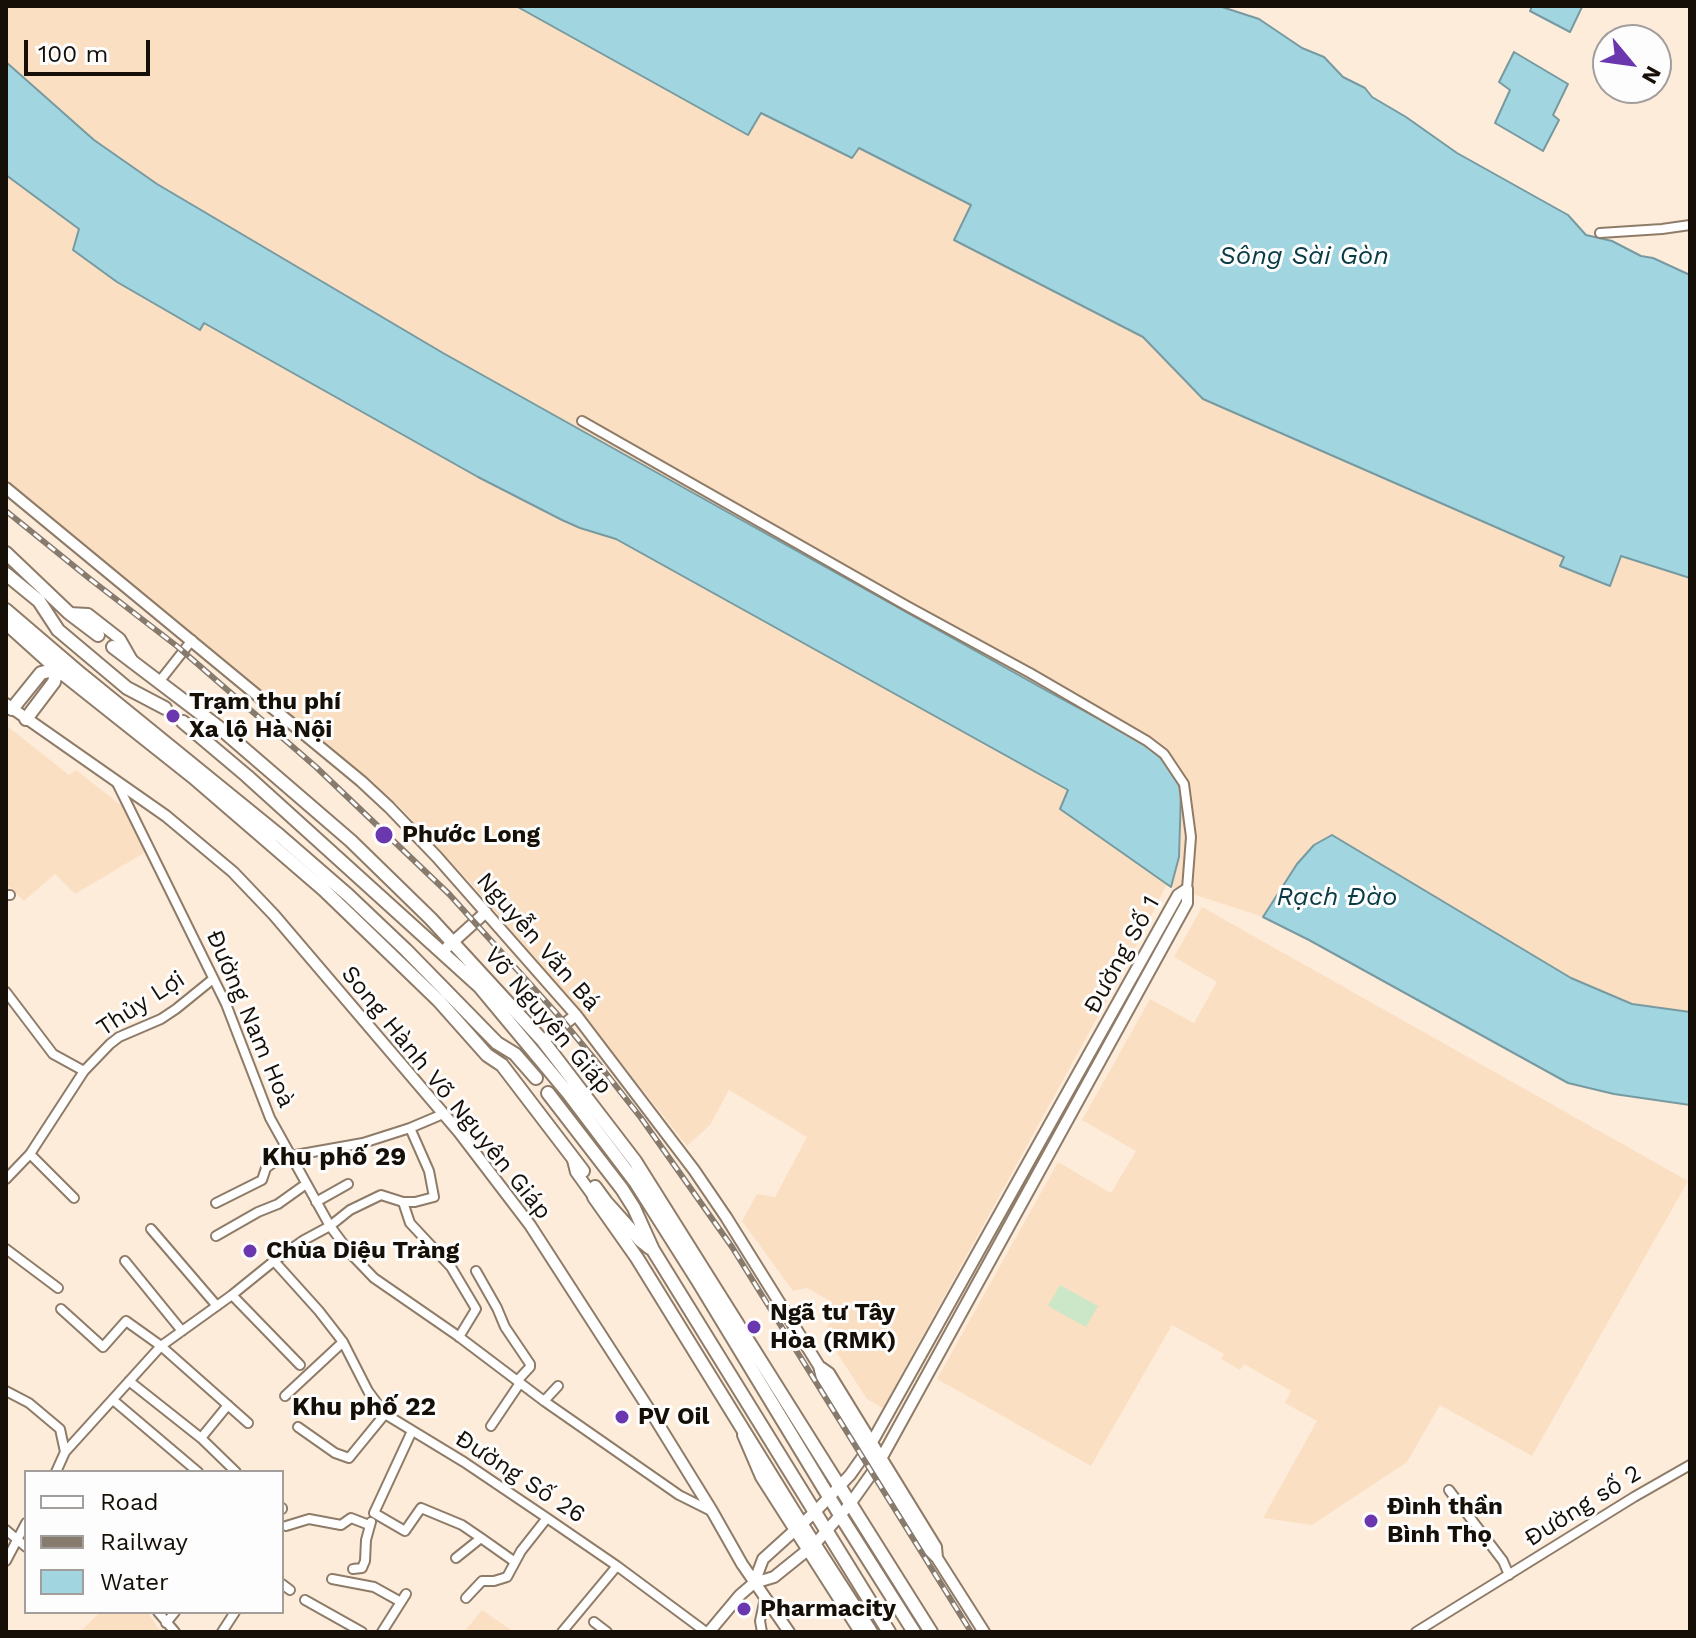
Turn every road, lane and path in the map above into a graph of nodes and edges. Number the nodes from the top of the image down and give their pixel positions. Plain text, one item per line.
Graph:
1 (1690, 225) edge
2 (1600, 233) dead end
3 (582, 421) dead end
4 (6, 488) edge
5 (10, 556) edge
6 (6, 574) edge
7 (27, 590) junction
8 (39, 601) junction
9 (6, 610) edge
10 (69, 613) junction
11 (6, 623) edge
12 (98, 635) dead end
13 (192, 640) junction
14 (49, 647) junction
15 (113, 647) dead end
16 (133, 662) junction
17 (57, 669) junction
18 (80, 674) junction
19 (159, 682) junction
20 (9, 706) edge
21 (165, 708) tunnel mouth
22 (26, 719) junction
23 (183, 722) tunnel mouth
24 (221, 729) junction
25 (247, 776) junction
26 (117, 782) junction
27 (1187, 889) junction
28 (486, 912) junction
29 (431, 919) junction
30 (453, 943) junction
31 (442, 952) junction
32 (213, 979) junction
33 (479, 986) junction
34 (6, 992) edge
35 (500, 993) junction
36 (576, 1015) junction
37 (543, 1041) junction
38 (497, 1043) junction
39 (502, 1065) junction
40 (84, 1071) junction
41 (536, 1078) dead end
42 (548, 1093) dead end
43 (443, 1114) junction
44 (410, 1128) junction
45 (30, 1154) junction
46 (289, 1154) junction
47 (571, 1155) junction
48 (583, 1171) dead end
49 (6, 1179) edge
50 (306, 1184) junction
51 (348, 1184) dead end
52 (598, 1196) junction
53 (74, 1198) dead end
54 (316, 1202) junction
55 (403, 1202) junction
56 (216, 1203) dead end
57 (330, 1226) junction
58 (151, 1229) dead end
59 (216, 1236) dead end
60 (6, 1249) edge
61 (653, 1250) junction
62 (125, 1261) dead end
63 (274, 1261) junction
64 (476, 1271) dead end
65 (58, 1288) dead end
66 (232, 1295) junction
67 (217, 1306) junction
68 (61, 1309) dead end
69 (182, 1331) junction
70 (459, 1337) junction
71 (343, 1342) junction
72 (161, 1346) junction
73 (300, 1365) dead end
74 (129, 1381) junction
75 (518, 1382) junction
76 (558, 1386) dead end
77 (6, 1391) edge
78 (285, 1396) dead end
79 (113, 1400) junction
80 (544, 1401) junction
81 (228, 1405) junction
82 (385, 1414) junction
83 (248, 1423) dead end
84 (491, 1426) dead end
85 (298, 1427) dead end
86 (412, 1431) junction
87 (201, 1438) junction
88 (870, 1447) junction
89 (65, 1452) junction
90 (879, 1462) junction
91 (1690, 1465) edge
92 (57, 1470) edge
93 (196, 1470) edge
94 (234, 1470) edge
95 (840, 1486) junction
96 (1449, 1490) dead end
97 (829, 1497) junction
98 (850, 1504) junction
99 (712, 1511) junction
100 (815, 1512) junction
101 (374, 1513) junction
102 (840, 1515) junction
103 (547, 1518) junction
104 (369, 1525) junction
105 (286, 1526) dead end
106 (24, 1527) edge
107 (798, 1528) junction
108 (6, 1530) edge
109 (826, 1532) junction
110 (481, 1538) junction
111 (18, 1540) junction
112 (24, 1545) edge
113 (811, 1547) junction
114 (837, 1549) junction
115 (456, 1558) dead end
116 (6, 1561) edge
117 (515, 1562) junction
118 (617, 1566) junction
119 (353, 1569) dead end
120 (1509, 1575) junction
121 (332, 1579) dead end
122 (857, 1582) junction
123 (754, 1583) junction
124 (466, 1598) dead end
125 (765, 1598) junction
126 (305, 1600) dead end
127 (159, 1614) edge
128 (173, 1614) edge
129 (234, 1614) edge
130 (860, 1614) junction
131 (594, 1622) dead end
132 (166, 1623) junction
133 (175, 1632) edge
134 (222, 1632) edge
135 (362, 1632) edge
136 (382, 1632) edge
137 (562, 1632) edge
138 (607, 1632) edge
139 (708, 1632) edge
140 (762, 1632) edge
141 (789, 1632) edge
142 (860, 1632) edge
143 (871, 1632) edge
144 (889, 1632) edge
145 (914, 1632) edge
146 (931, 1632) edge
147 (984, 1632) edge
148 (1416, 1632) edge

1 - 2 street
3 - 27 street
4 - 13 main road, Nguyễn Văn Bá
5 - 7 highway
5 - 10 highway, Võ Nguyên Giáp
6 - 7 highway
7 - 8 highway
8 - 10 highway
8 - 21 highway
9 - 14 highway, Võ Nguyên Giáp
10 - 12 highway, Võ Nguyên Giáp
10 - 16 main road, Võ Nguyên Giáp
11 - 17 highway
13 - 19 street
13 - 28 main road, Nguyễn Văn Bá
14 - 17 highway
14 - 18 highway, Võ Nguyên Giáp
15 - 16 highway, Võ Nguyên Giáp
16 - 19 highway, Võ Nguyên Giáp
17 - 18 highway
17 - 20 highway
17 - 22 highway
17 - 39 highway
18 - 38 highway, Võ Nguyên Giáp
19 - 24 highway, Võ Nguyên Giáp
20 - 22 main road, Song Hành Võ Nguyên Giáp
22 - 26 main road, Song Hành Võ Nguyên Giáp
23 - 25 highway, Võ Nguyên Giáp
24 - 25 highway
24 - 29 highway, Võ Nguyên Giáp
25 - 31 highway, Võ Nguyên Giáp
26 - 32 street, Đường Nam Hoà
26 - 43 main road, Song Hành Võ Nguyên Giáp
27 - 88 main road, Đường Số 1
27 - 90 main road, Đường Số 1
28 - 30 main road
28 - 36 main road, Nguyễn Văn Bá
29 - 30 highway, Võ Nguyên Giáp
29 - 31 highway
30 - 31 main road
30 - 35 highway, Võ Nguyên Giáp
31 - 33 highway, Võ Nguyên Giáp
32 - 40 street, Thủy Lợi
32 - 46 street, Đường Nam Hoà
33 - 35 highway
33 - 97 highway, Võ Nguyên Giáp
34 - 40 street
35 - 37 highway, Võ Nguyên Giáp
36 - 37 main road
36 - 88 main road, Nguyễn Văn Bá
37 - 95 highway, Võ Nguyên Giáp
38 - 39 highway
38 - 41 highway, Võ Nguyên Giáp
39 - 47 highway
40 - 45 street, Thủy Lợi
42 - 61 highway, Võ Nguyên Giáp
43 - 44 street
43 - 99 main road, Song Hành Võ Nguyên Giáp
44 - 46 street
44 - 55 street
45 - 49 street, Thủy Lợi
45 - 53 street
46 - 50 street, Đường Nam Hoà
46 - 56 street
47 - 48 highway
47 - 52 main road
50 - 54 street, Đường Nam Hoà
50 - 59 street
51 - 54 street
52 - 61 highway
52 - 107 highway
54 - 57 street, Đường Nam Hoà
55 - 57 street
55 - 70 street
57 - 63 street
57 - 70 street, Đường Nam Hoà
58 - 67 street
60 - 65 street
61 - 100 highway, Võ Nguyên Giáp
62 - 69 street
63 - 66 street
63 - 71 street, Đường Số 26
64 - 75 street
66 - 67 street
66 - 73 street
67 - 69 street
68 - 72 street
69 - 72 street
70 - 75 street, Đường Nam Hoà
71 - 78 street
71 - 82 street, Đường Số 26
72 - 74 street
72 - 81 street
74 - 79 street
74 - 87 street
75 - 80 street, Đường Nam Hoà
75 - 84 street
76 - 80 street
77 - 89 street
79 - 89 street
79 - 93 street
80 - 99 street, Đường Nam Hoà
81 - 83 street
81 - 87 street
82 - 85 street
82 - 86 street, Đường Số 26
86 - 101 street
86 - 103 street, Đường Số 26
87 - 94 street
88 - 90 main road, Nguyễn Văn Bá
88 - 95 main road, Đường Số 1
89 - 92 street
90 - 98 main road, Đường Số 1
90 - 147 main road, Nguyễn Văn Bá
91 - 120 street, Đường số 2
95 - 97 main road, Đường Số 1
95 - 98 highway, Võ Nguyên Giáp
96 - 120 street
97 - 100 main road, Đường Số 1
97 - 102 highway
98 - 102 main road, Đường Số 1
98 - 146 highway
99 - 123 main road, Song Hành Võ Nguyên Giáp
100 - 107 main road, Đường Số 1
100 - 109 highway, Võ Nguyên Giáp
101 - 104 street
101 - 110 street
102 - 109 main road, Đường Số 1
102 - 145 highway
103 - 117 street
103 - 118 street, Đường Số 26
104 - 105 street
104 - 119 street
106 - 111 street
107 - 113 highway
107 - 123 main road, Đường Số 1
108 - 111 street
109 - 113 main road, Đường Số 1
109 - 114 highway, Võ Nguyên Giáp
110 - 115 street
110 - 117 street
111 - 112 street
111 - 116 street
113 - 114 highway
113 - 123 main road, Đường Số 1
113 - 130 highway
113 - 142 main road
114 - 122 highway
117 - 124 street
118 - 137 street
118 - 139 street, Đường Số 26
120 - 148 street, Đường số 2
121 - 136 street
122 - 130 highway
122 - 144 highway
123 - 125 main road, Song Hành Võ Nguyên Giáp
123 - 139 main road
125 - 140 street
125 - 141 main road, Song Hành Võ Nguyên Giáp
126 - 135 street
127 - 132 street
128 - 132 street
129 - 134 street
130 - 143 highway
131 - 138 street
132 - 133 street

